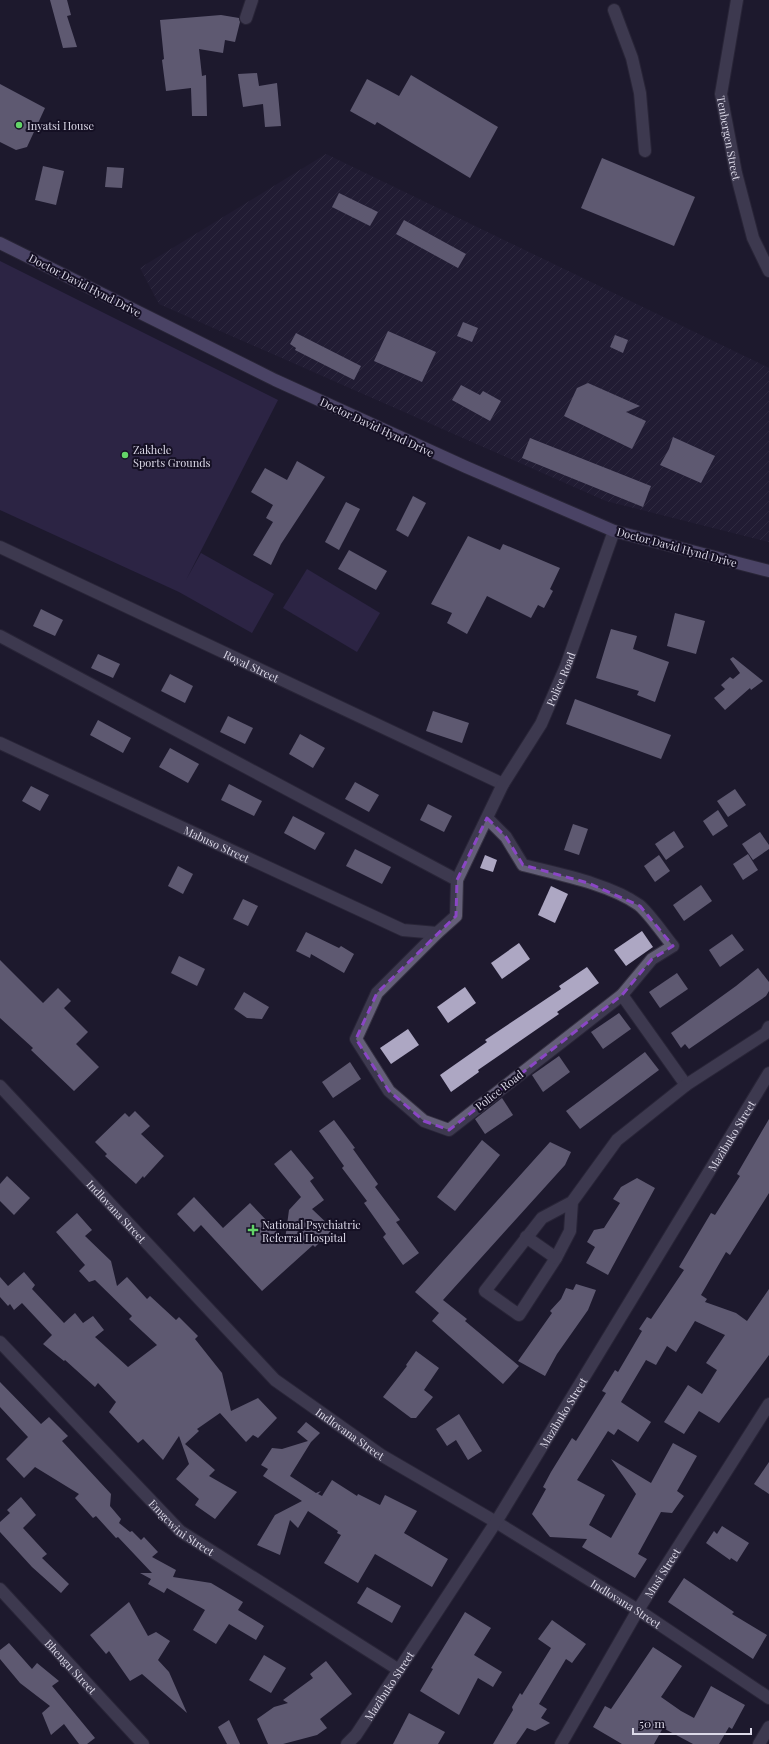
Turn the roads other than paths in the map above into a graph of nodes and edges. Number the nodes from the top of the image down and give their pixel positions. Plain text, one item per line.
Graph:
1 (252, 0) edge
2 (737, 0) edge
3 (614, 10) dead end
4 (246, 18) dead end
5 (644, 151) dead end
6 (0, 243) edge
7 (769, 271) edge
8 (614, 531) junction
9 (0, 546) edge
10 (769, 571) edge
11 (0, 636) edge
12 (0, 743) edge
13 (503, 784) junction
14 (487, 818) junction
15 (458, 880) junction
16 (437, 933) junction
17 (622, 995) junction
18 (769, 1026) edge
19 (769, 1073) edge
20 (686, 1085) junction
21 (0, 1086) edge
22 (572, 1202) junction
23 (526, 1237) junction
24 (556, 1258) junction
25 (0, 1342) edge
26 (769, 1404) edge
27 (496, 1522) junction
28 (0, 1589) edge
29 (638, 1610) junction
30 (399, 1670) junction
31 (769, 1698) edge
32 (769, 1727) edge
33 (143, 1744) edge
34 (347, 1744) edge
35 (561, 1744) edge
36 (759, 1744) edge

1 - 4 street
2 - 7 street, Tenbergen Street
3 - 5 street
6 - 8 main road, Doctor David Hynd Drive
8 - 10 main road, Doctor David Hynd Drive
8 - 13 street, Police Road
9 - 13 street, Royal Street
11 - 15 street
12 - 16 street, Mabuso Street
13 - 14 street, Police Road
14 - 15 street, Police Road
14 - 17 street, Police Road
15 - 16 street, Police Road
16 - 17 street, Police Road
17 - 20 street
18 - 20 street
19 - 27 street, Mazibuko Street
20 - 22 street
21 - 27 street, Indlovana Street
22 - 23 street
22 - 24 street
23 - 24 street
23 - 24 street
25 - 30 street, Emgcwini Street
26 - 29 street, Musi Street
27 - 29 street, Indlovana Street
27 - 30 street, Mazibuko Street
28 - 33 street, Bhengu Street
29 - 31 street, Indlovana Street
29 - 35 street, Musi Street
30 - 34 street, Mazibuko Street
32 - 36 street

